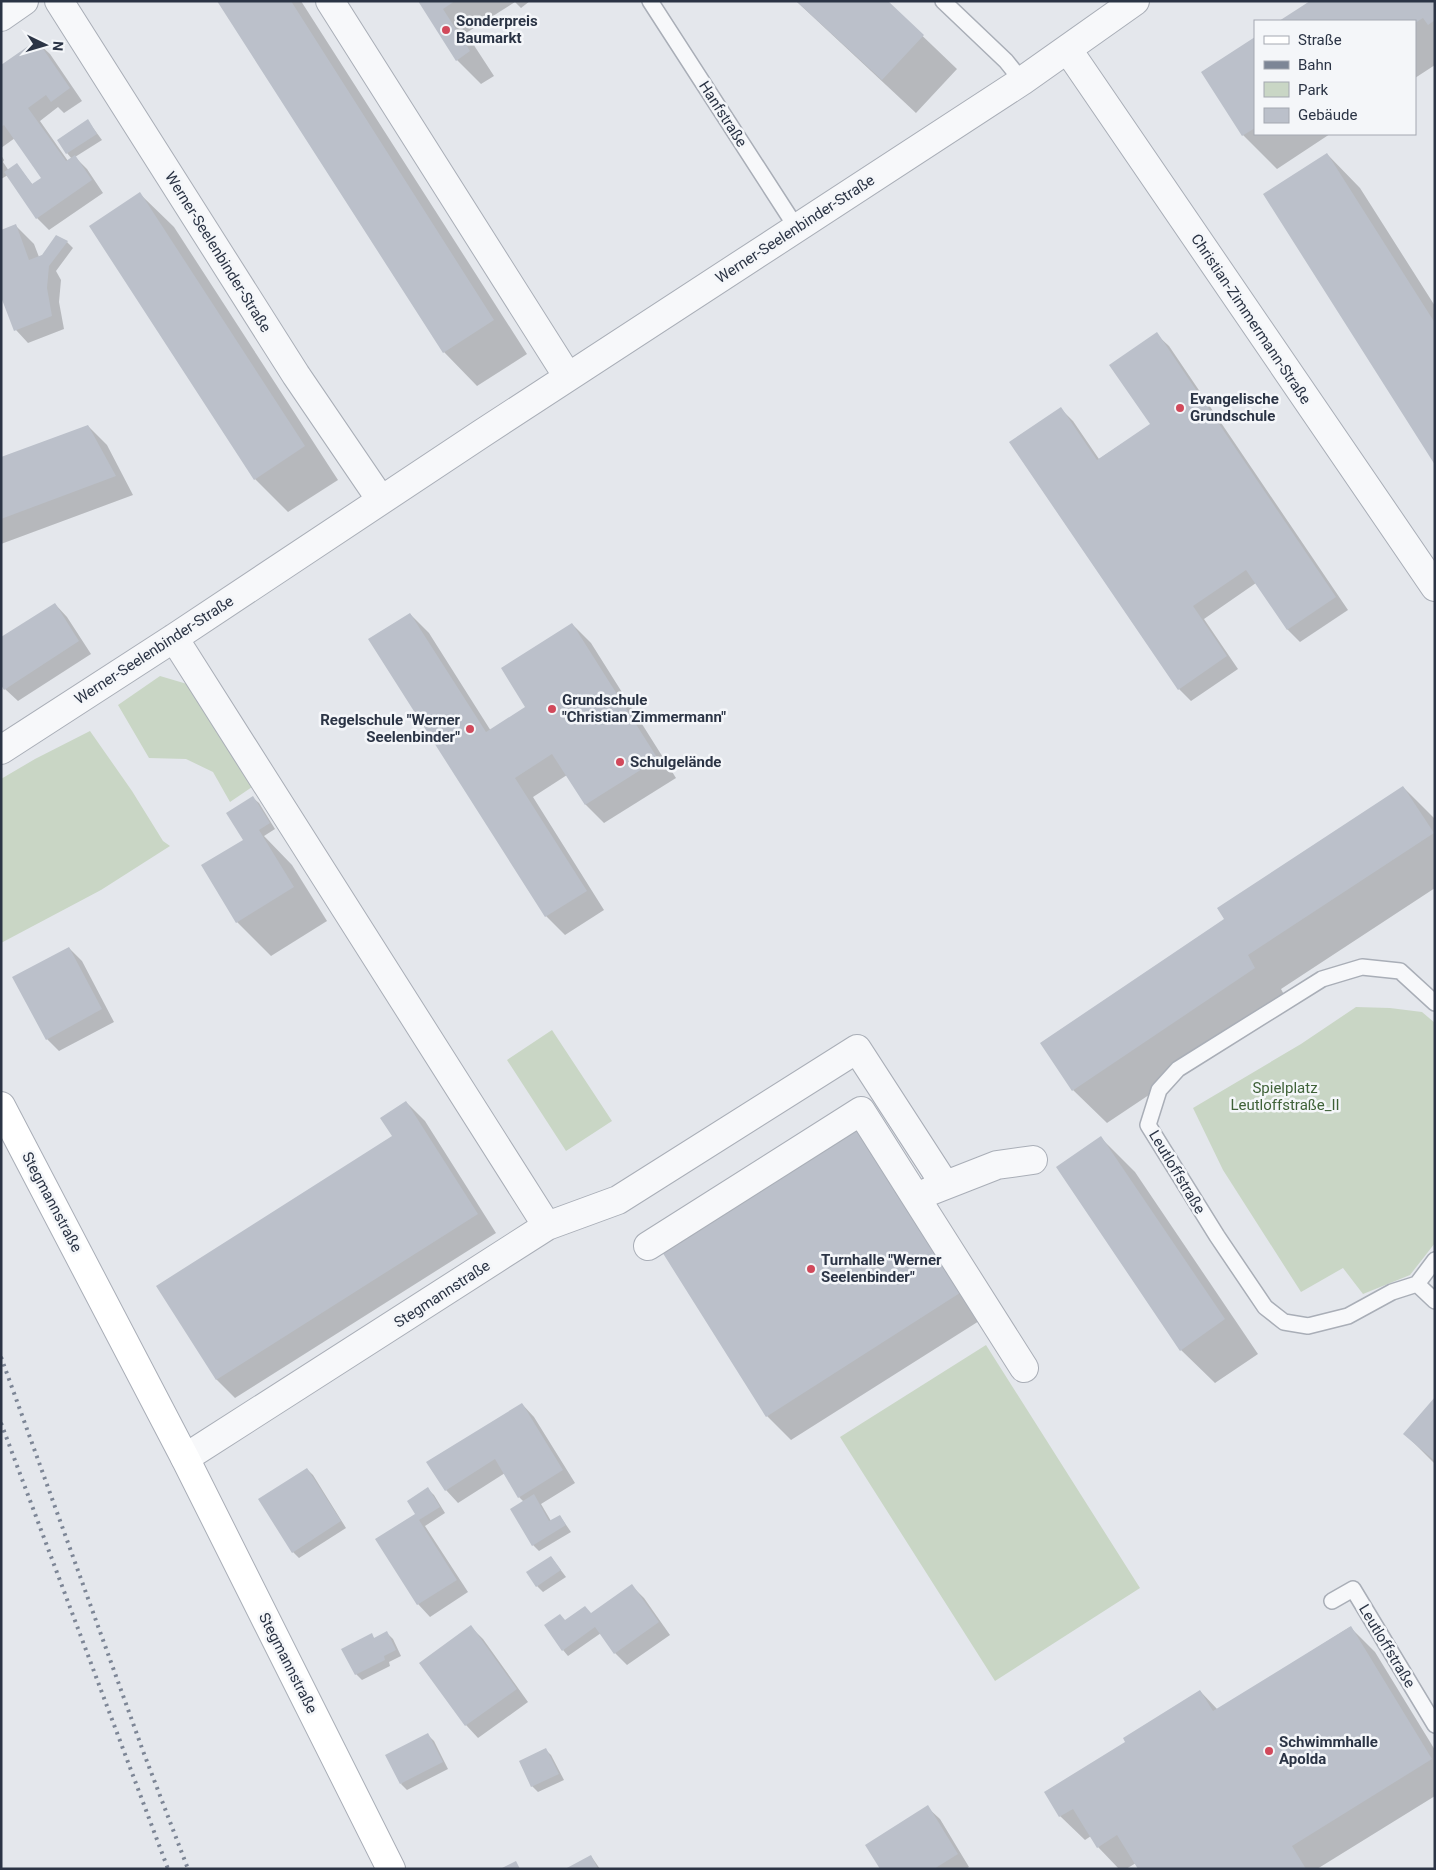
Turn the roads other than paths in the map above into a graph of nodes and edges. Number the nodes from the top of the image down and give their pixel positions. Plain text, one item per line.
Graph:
1 (24, 1) edge
2 (59, 1) edge
3 (330, 1) edge
4 (650, 1) edge
5 (943, 1) edge
6 (1128, 3) edge
7 (1, 16) edge
8 (1068, 50) junction
9 (1022, 81) junction
10 (796, 227) junction
11 (568, 377) junction
12 (381, 500) junction
13 (1435, 587) edge
14 (174, 638) junction
15 (1, 750) edge
16 (1435, 1003) edge
17 (1, 1106) edge
18 (1034, 1160) dead end
19 (945, 1185) junction
20 (915, 1197) junction
21 (547, 1226) junction
22 (648, 1246) dead end
23 (1435, 1260) edge
24 (1417, 1284) junction
25 (1435, 1301) edge
26 (1024, 1368) dead end
27 (185, 1458) junction
28 (1332, 1601) dead end
29 (1435, 1724) edge
30 (391, 1869) edge

1 - 7 street
2 - 12 street, Werner-Seelenbinder-Straße
3 - 11 street
4 - 10 lane, Hanfstraße
5 - 9 lane
6 - 8 street, Werner-Seelenbinder-Straße
8 - 9 street, Werner-Seelenbinder-Straße
8 - 13 street, Christian-Zimmermann-Straße
9 - 10 street, Werner-Seelenbinder-Straße
10 - 11 street, Werner-Seelenbinder-Straße
11 - 12 street, Werner-Seelenbinder-Straße
12 - 14 street, Werner-Seelenbinder-Straße
14 - 15 street, Werner-Seelenbinder-Straße
14 - 21 street
16 - 24 lane, Leutloffstraße
17 - 27 main road, Stegmannstraße
18 - 19 street
19 - 20 street
19 - 21 street, Stegmannstraße
20 - 22 street
20 - 26 street
21 - 27 street, Stegmannstraße
23 - 24 lane
24 - 25 lane
27 - 30 main road, Stegmannstraße
28 - 29 lane, Leutloffstraße

